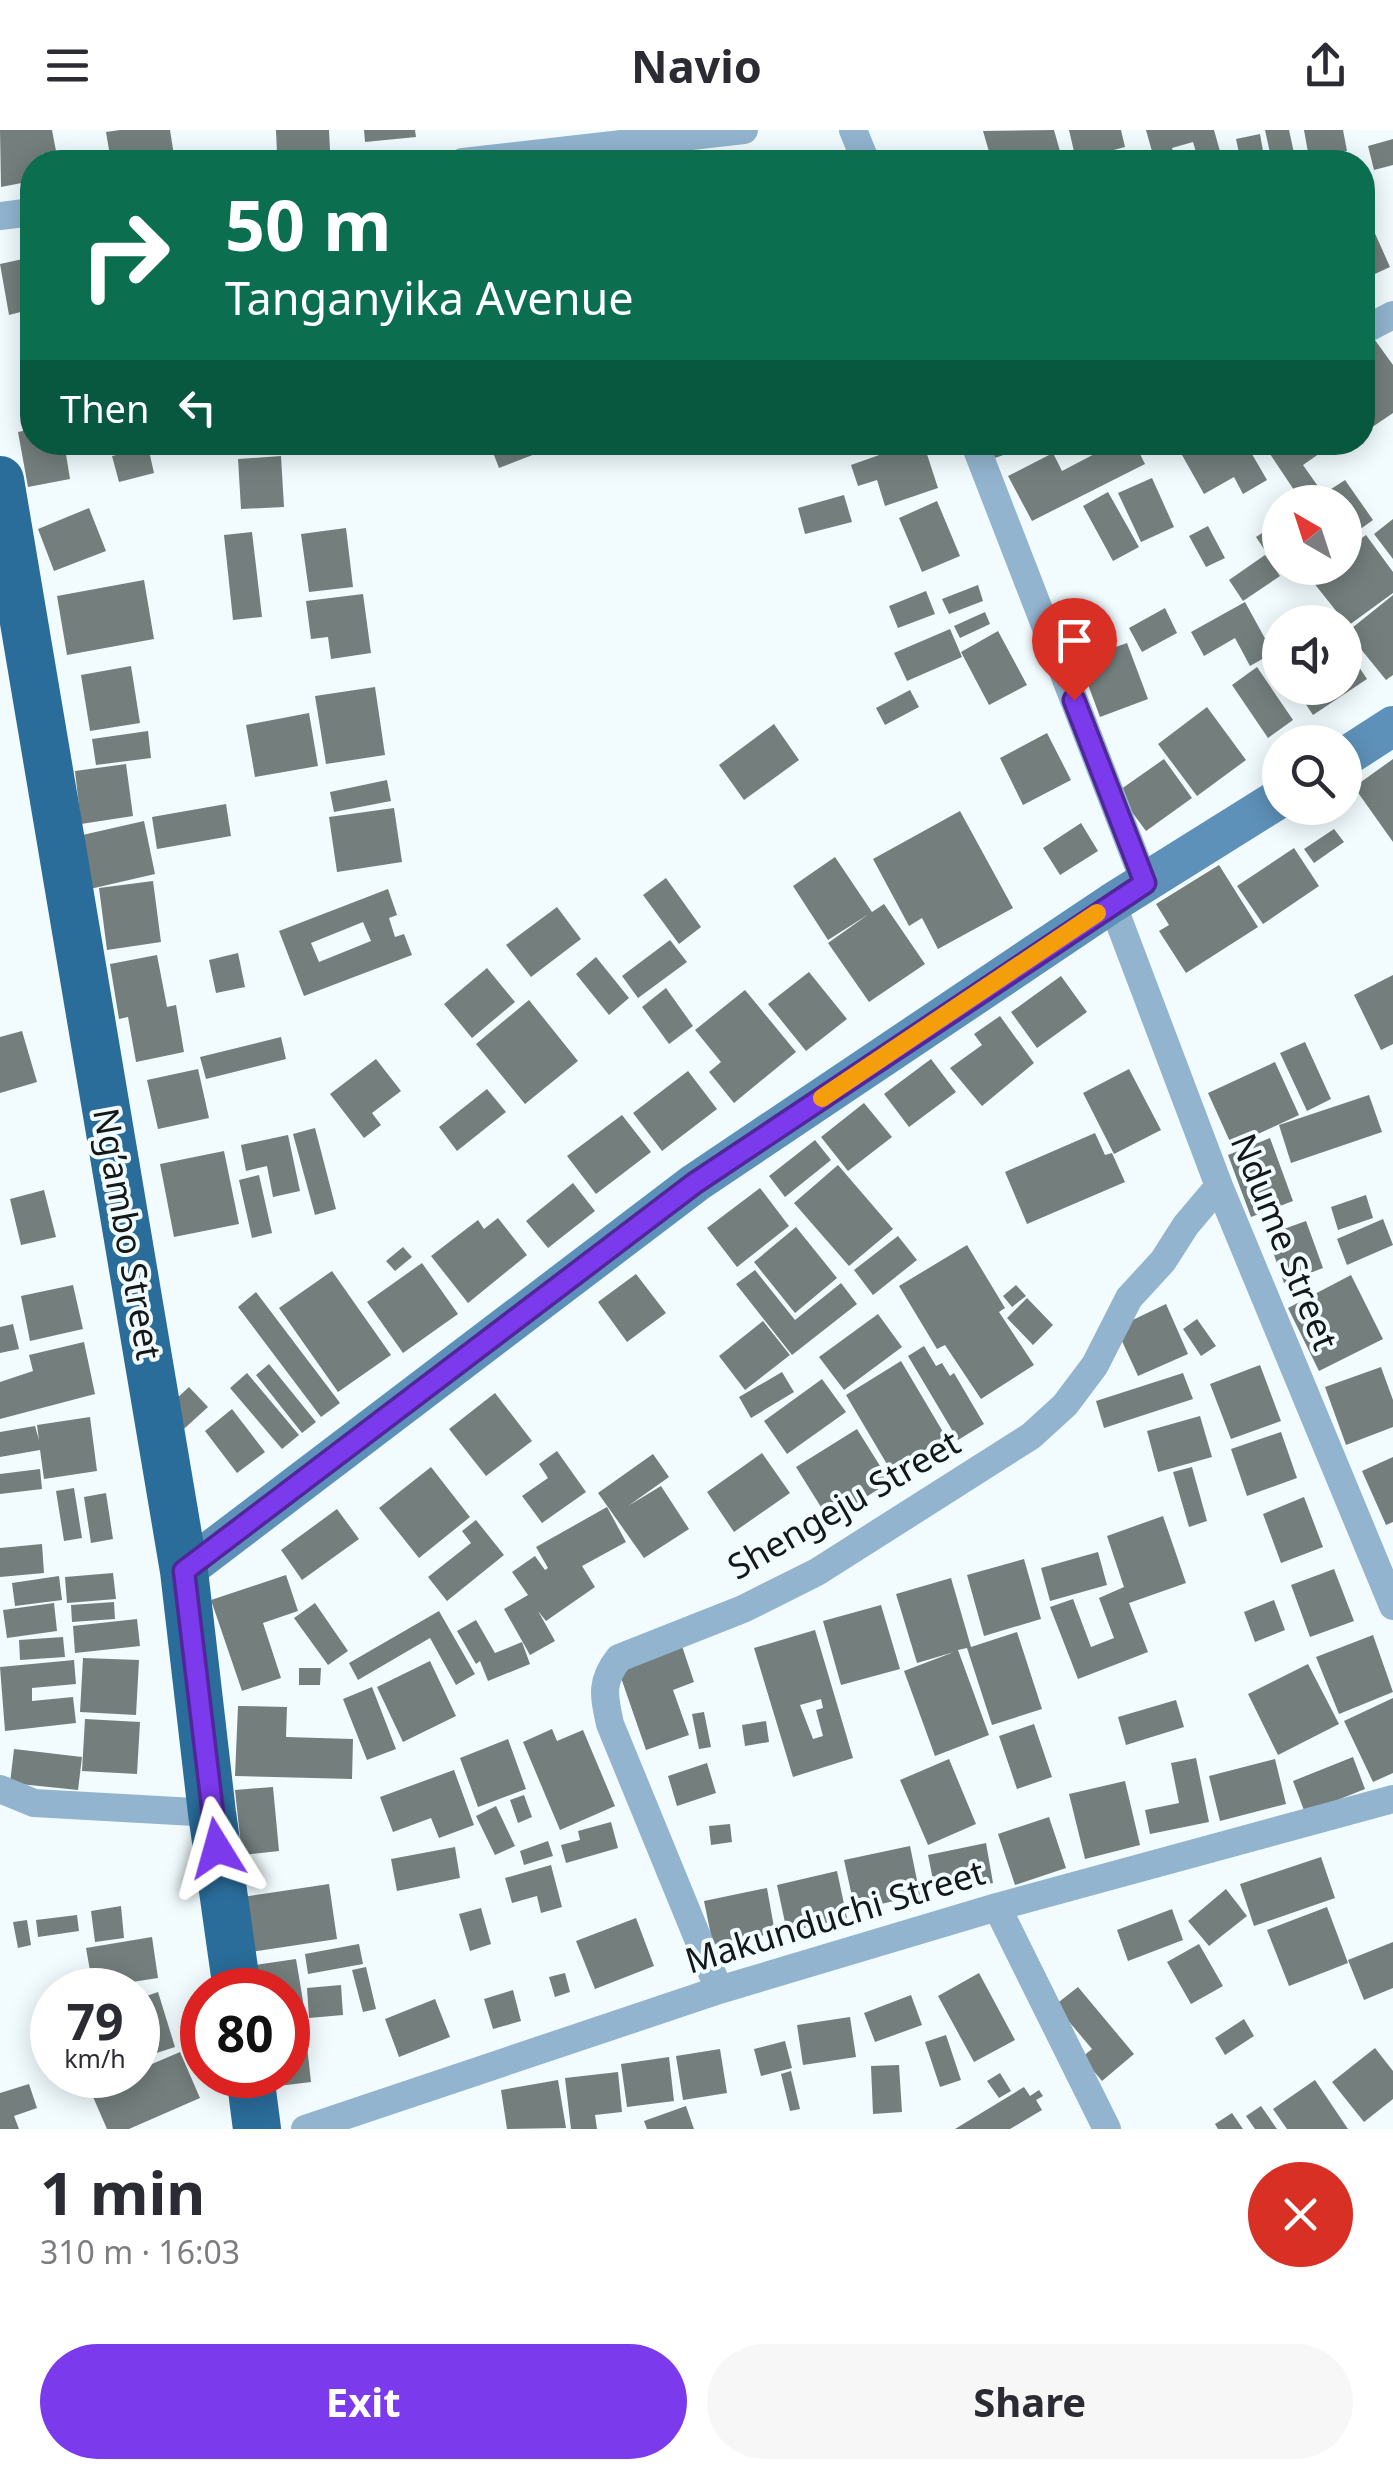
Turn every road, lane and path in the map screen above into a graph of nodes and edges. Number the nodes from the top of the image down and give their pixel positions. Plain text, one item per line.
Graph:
1 (744, 130) edge
2 (568, 150) edge
3 (978, 455) edge
4 (0, 480) edge
5 (1393, 726) edge
6 (1362, 746) edge
7 (1262, 809) edge
8 (1128, 893) junction
9 (1219, 1186) junction
10 (184, 1571) junction
11 (1393, 1606) edge
12 (0, 1789) edge
13 (1393, 1798) edge
14 (212, 1813) junction
15 (997, 1907) junction
16 (235, 1968) edge
17 (719, 1990) junction
18 (253, 2098) edge
19 (257, 2129) edge
20 (305, 2129) edge
21 (1107, 2129) edge

1 - 2 street
3 - 8 street, Ndume Street
4 - 10 highway, Ng’ambo Street
5 - 6 main road
7 - 8 main road
8 - 9 street, Ndume Street
8 - 10 main road
9 - 11 street, Ndume Street
9 - 17 street, Shengeju Street
10 - 14 highway, Ng’ambo Street
12 - 14 street
13 - 15 street, Makunduchi Street
14 - 16 highway, Ng’ambo Street
15 - 17 street, Makunduchi Street
15 - 21 street
17 - 20 street, Makunduchi Street
18 - 19 highway

